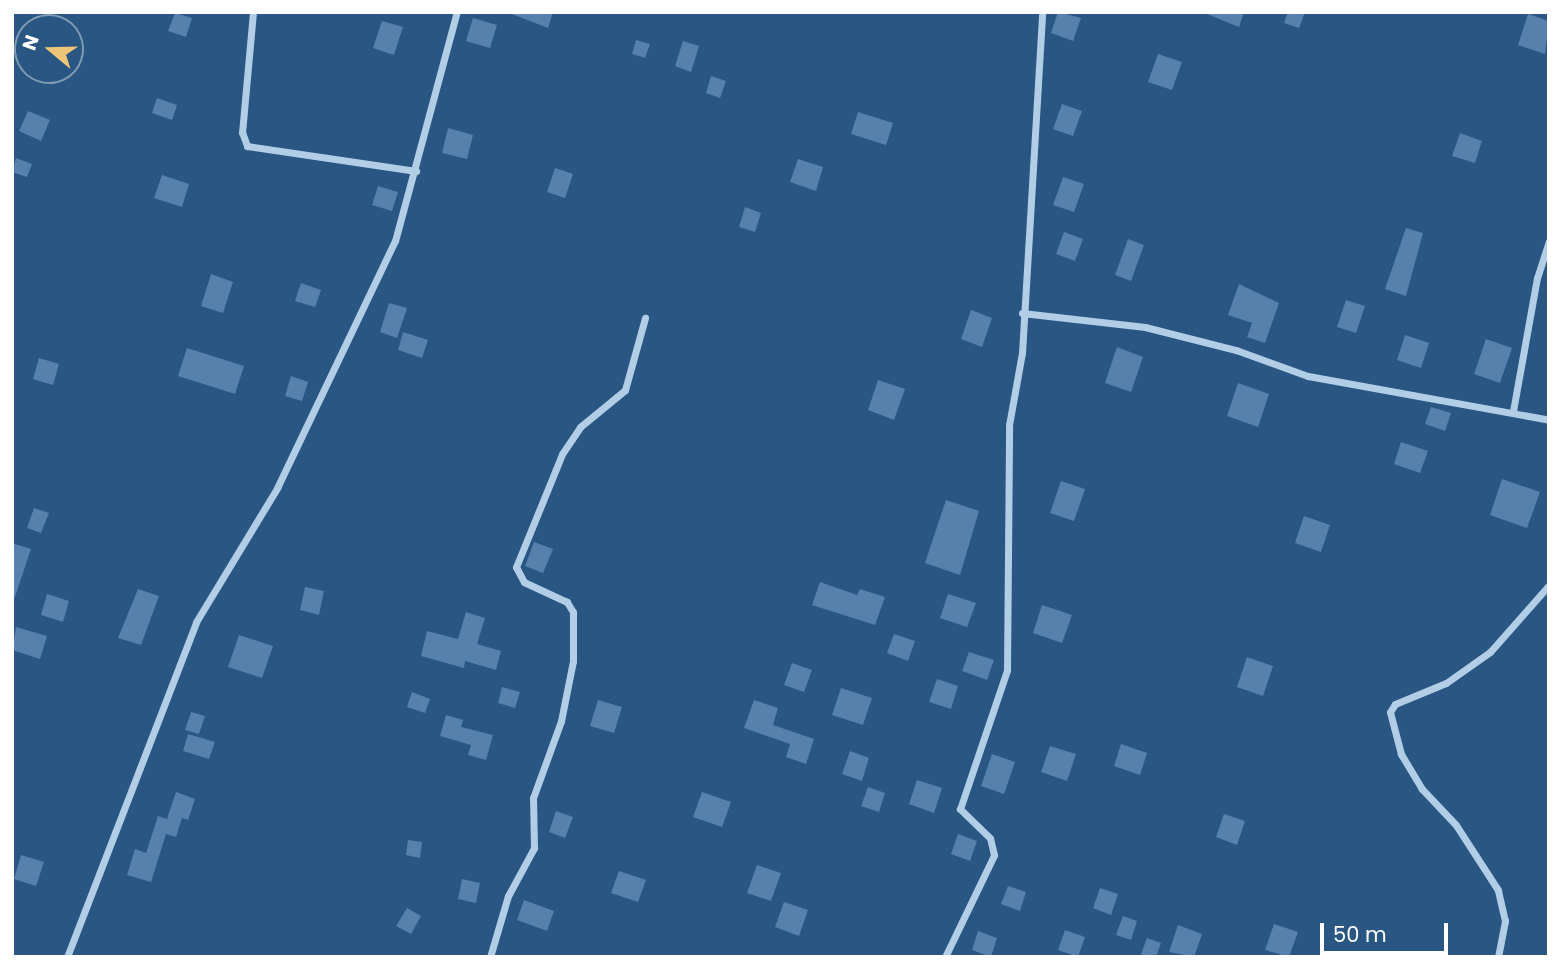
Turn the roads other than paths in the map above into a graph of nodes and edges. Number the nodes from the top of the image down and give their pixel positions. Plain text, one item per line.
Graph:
1 (253, 12) edge
2 (457, 12) edge
3 (1042, 12) edge
4 (416, 171) junction
5 (1549, 241) edge
6 (1022, 313) junction
7 (645, 318) dead end
8 (1513, 411) junction
9 (1549, 420) edge
10 (1549, 585) edge
11 (67, 957) edge
12 (490, 957) edge
13 (945, 957) edge
14 (1498, 957) edge

1 - 4 street
2 - 4 street
3 - 6 street
4 - 11 street
5 - 8 street
6 - 8 street
6 - 13 street
7 - 12 street
8 - 9 street
10 - 14 street

